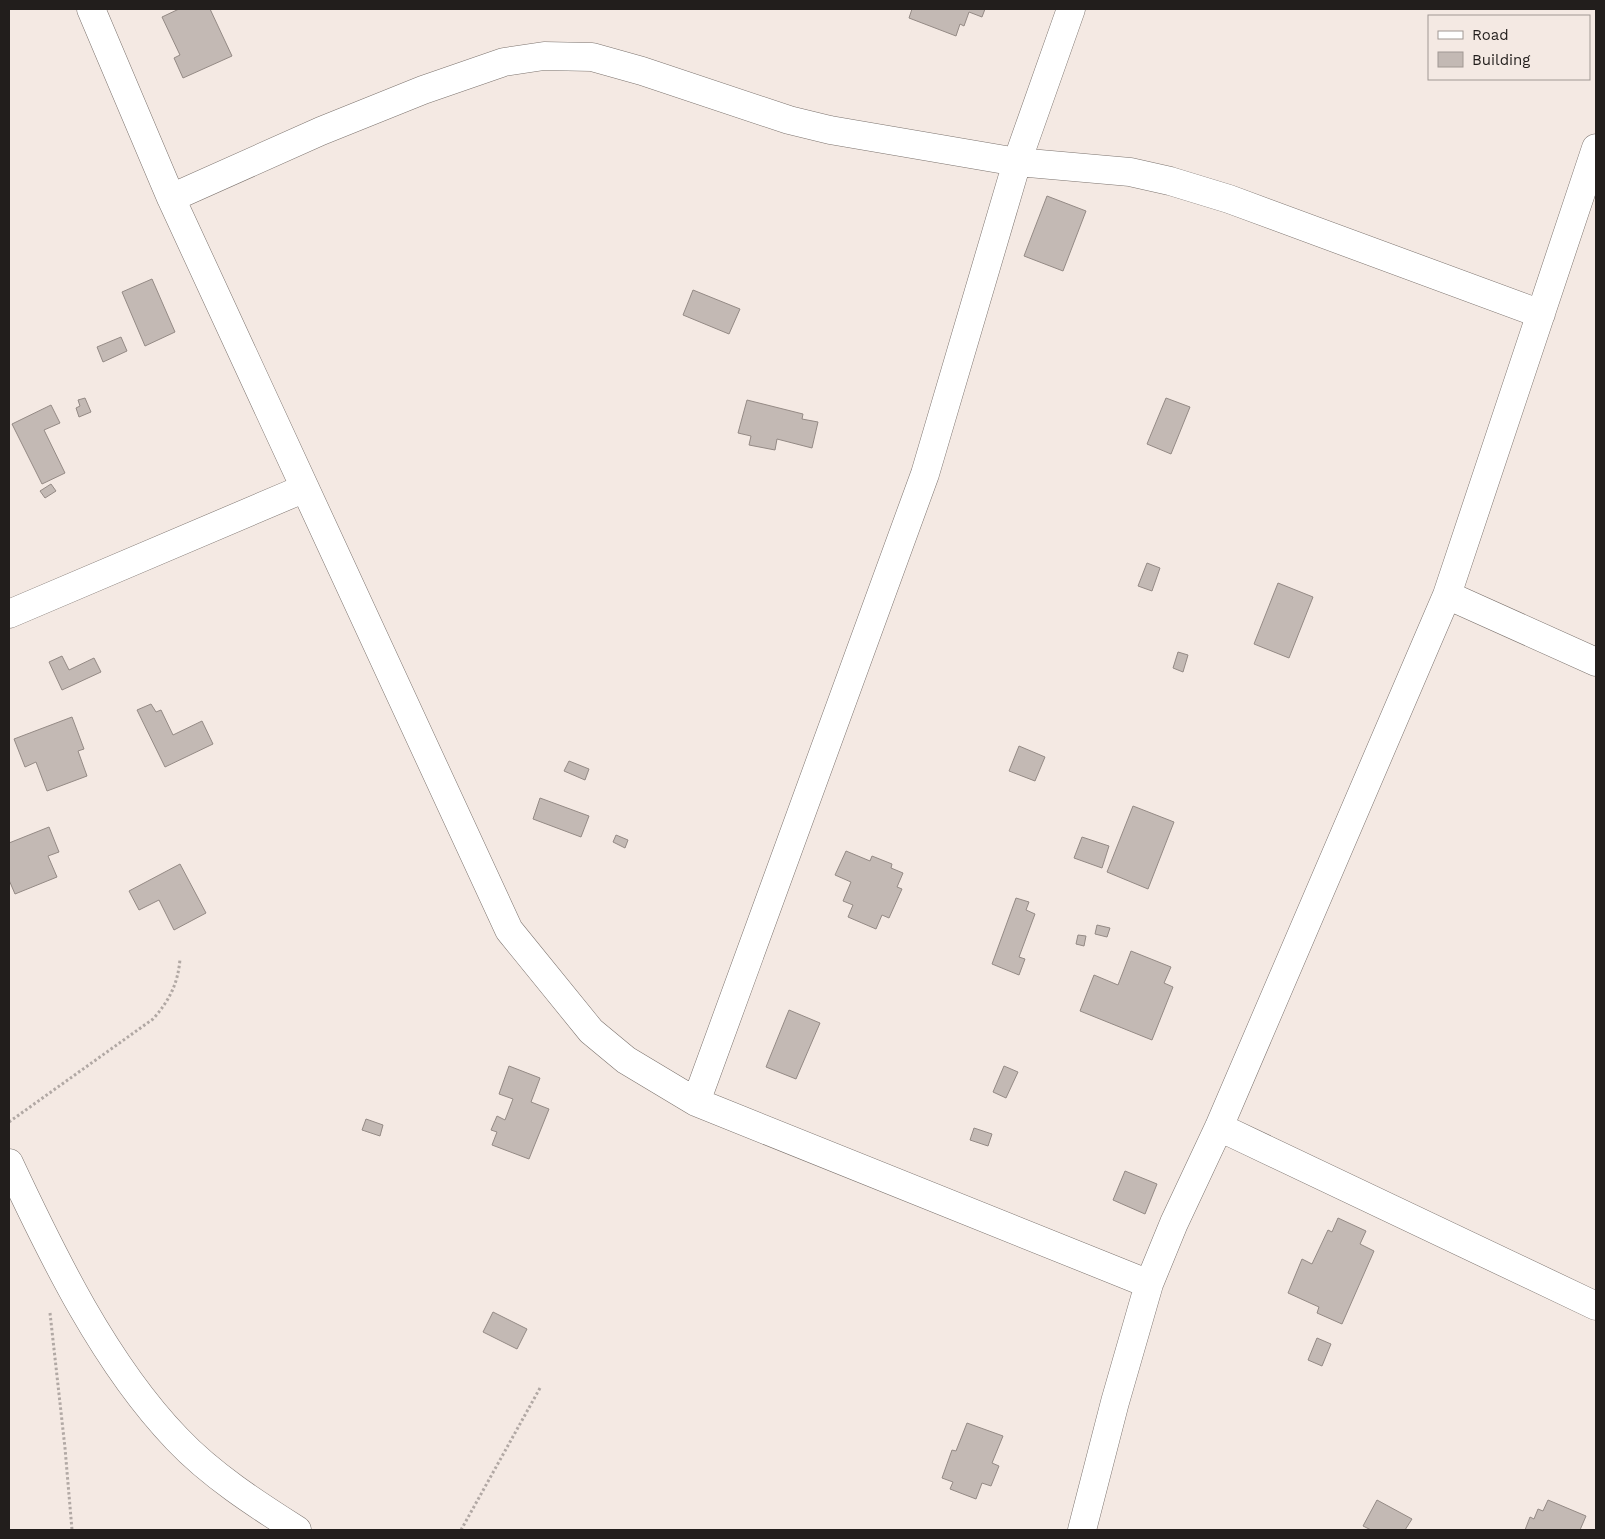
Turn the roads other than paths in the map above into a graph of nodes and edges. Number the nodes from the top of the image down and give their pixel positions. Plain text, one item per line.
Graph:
1 (91, 9) edge
2 (1072, 9) edge
3 (1596, 148) edge
4 (1017, 162) junction
5 (171, 198) junction
6 (1541, 314) junction
7 (304, 489) junction
8 (1447, 595) junction
9 (9, 614) edge
10 (1596, 662) edge
11 (696, 1102) junction
12 (1219, 1127) junction
13 (9, 1163) edge
14 (1149, 1284) junction
15 (1596, 1306) edge
16 (298, 1530) edge
17 (1082, 1530) edge

1 - 5 street
2 - 4 street
3 - 6 street
4 - 5 street
4 - 6 street
4 - 11 street
5 - 7 street
6 - 8 street
7 - 9 street
7 - 11 street
8 - 10 street
8 - 12 street
11 - 14 street
12 - 14 street
12 - 15 street
13 - 16 street
14 - 17 street

